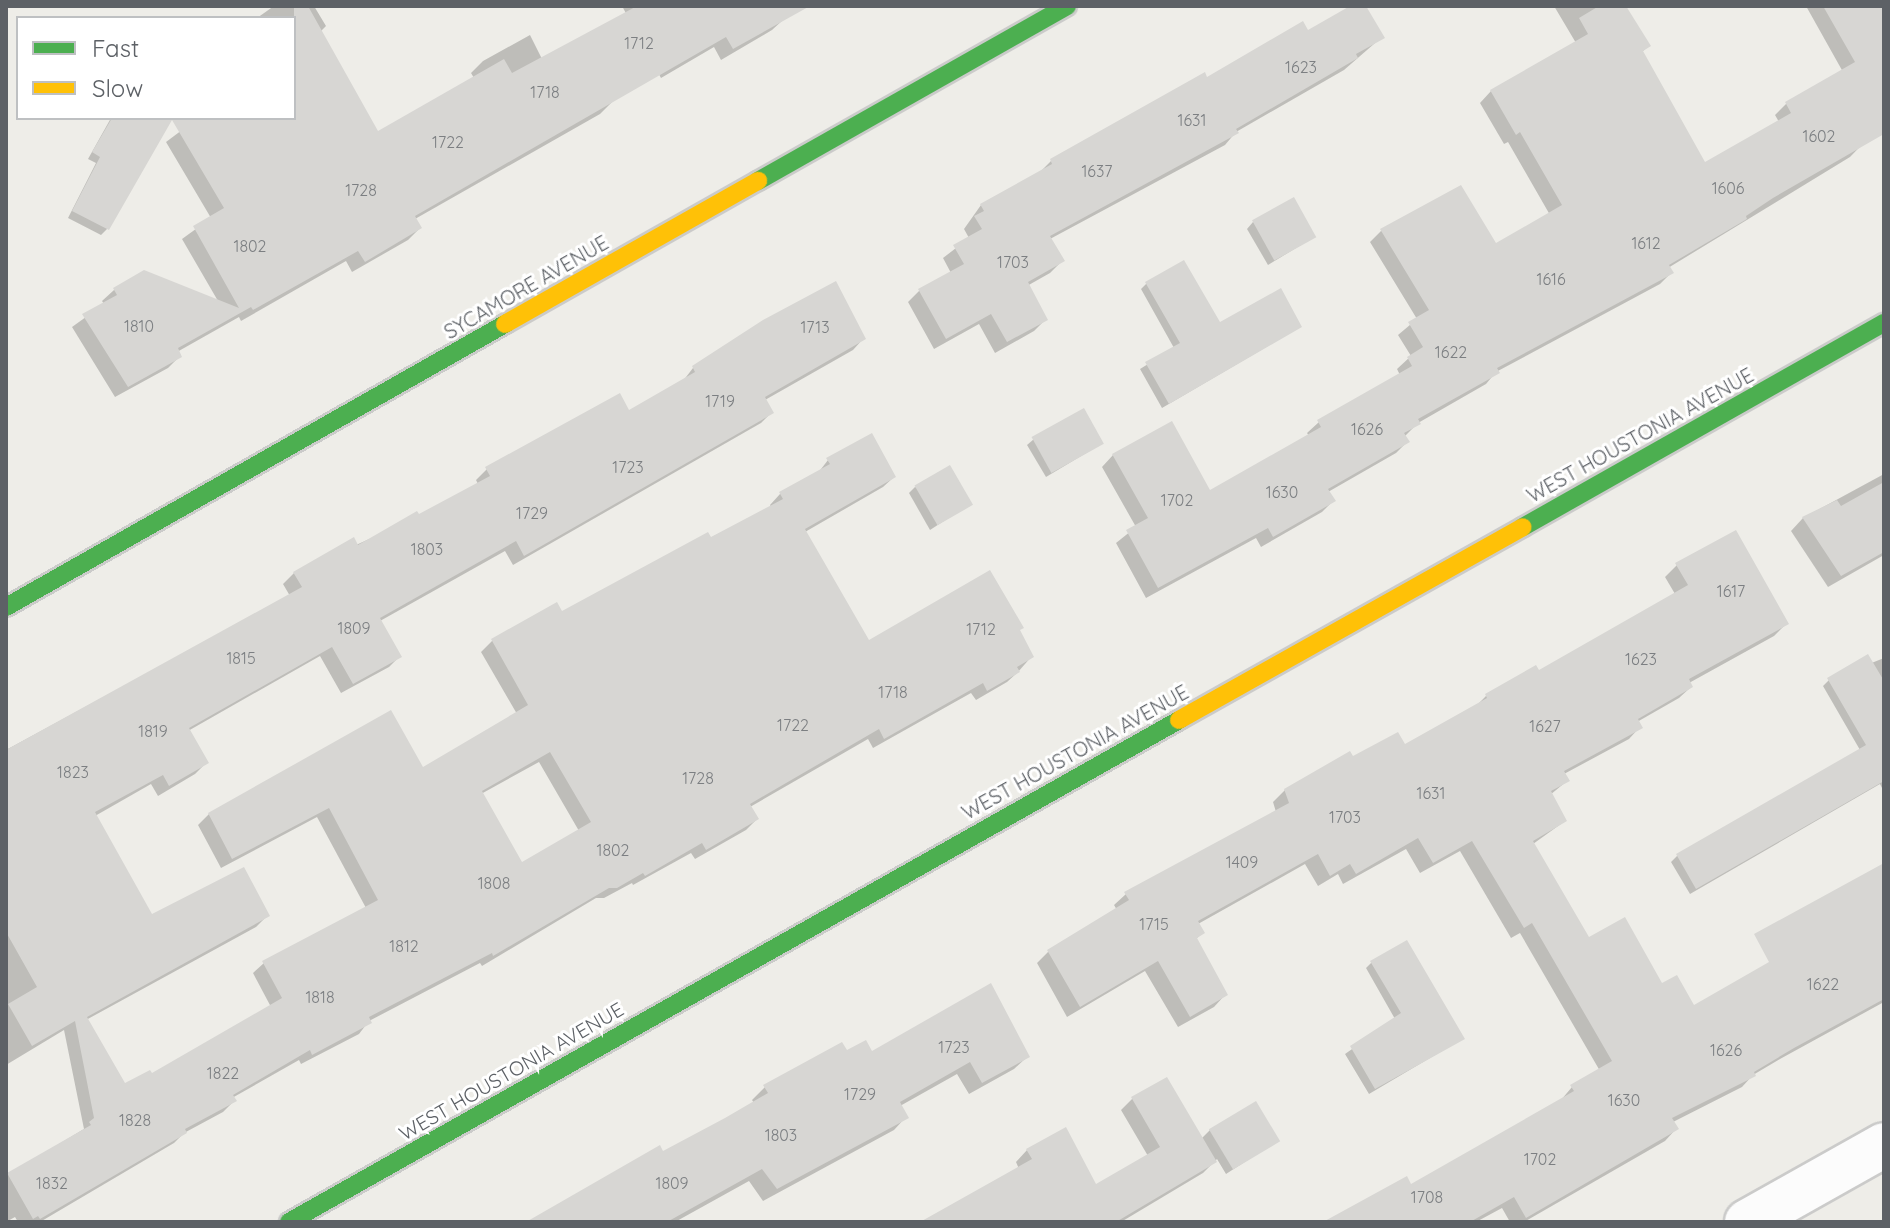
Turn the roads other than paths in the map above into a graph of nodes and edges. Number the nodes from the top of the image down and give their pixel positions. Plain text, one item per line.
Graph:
1 (1067, 6) edge
2 (1884, 323) edge
3 (6, 607) edge
4 (1884, 1145) edge
5 (289, 1222) edge
6 (1747, 1222) edge

1 - 3 street, SYCAMORE AVENUE
2 - 5 street, WEST HOUSTONIA AVENUE
4 - 6 street

